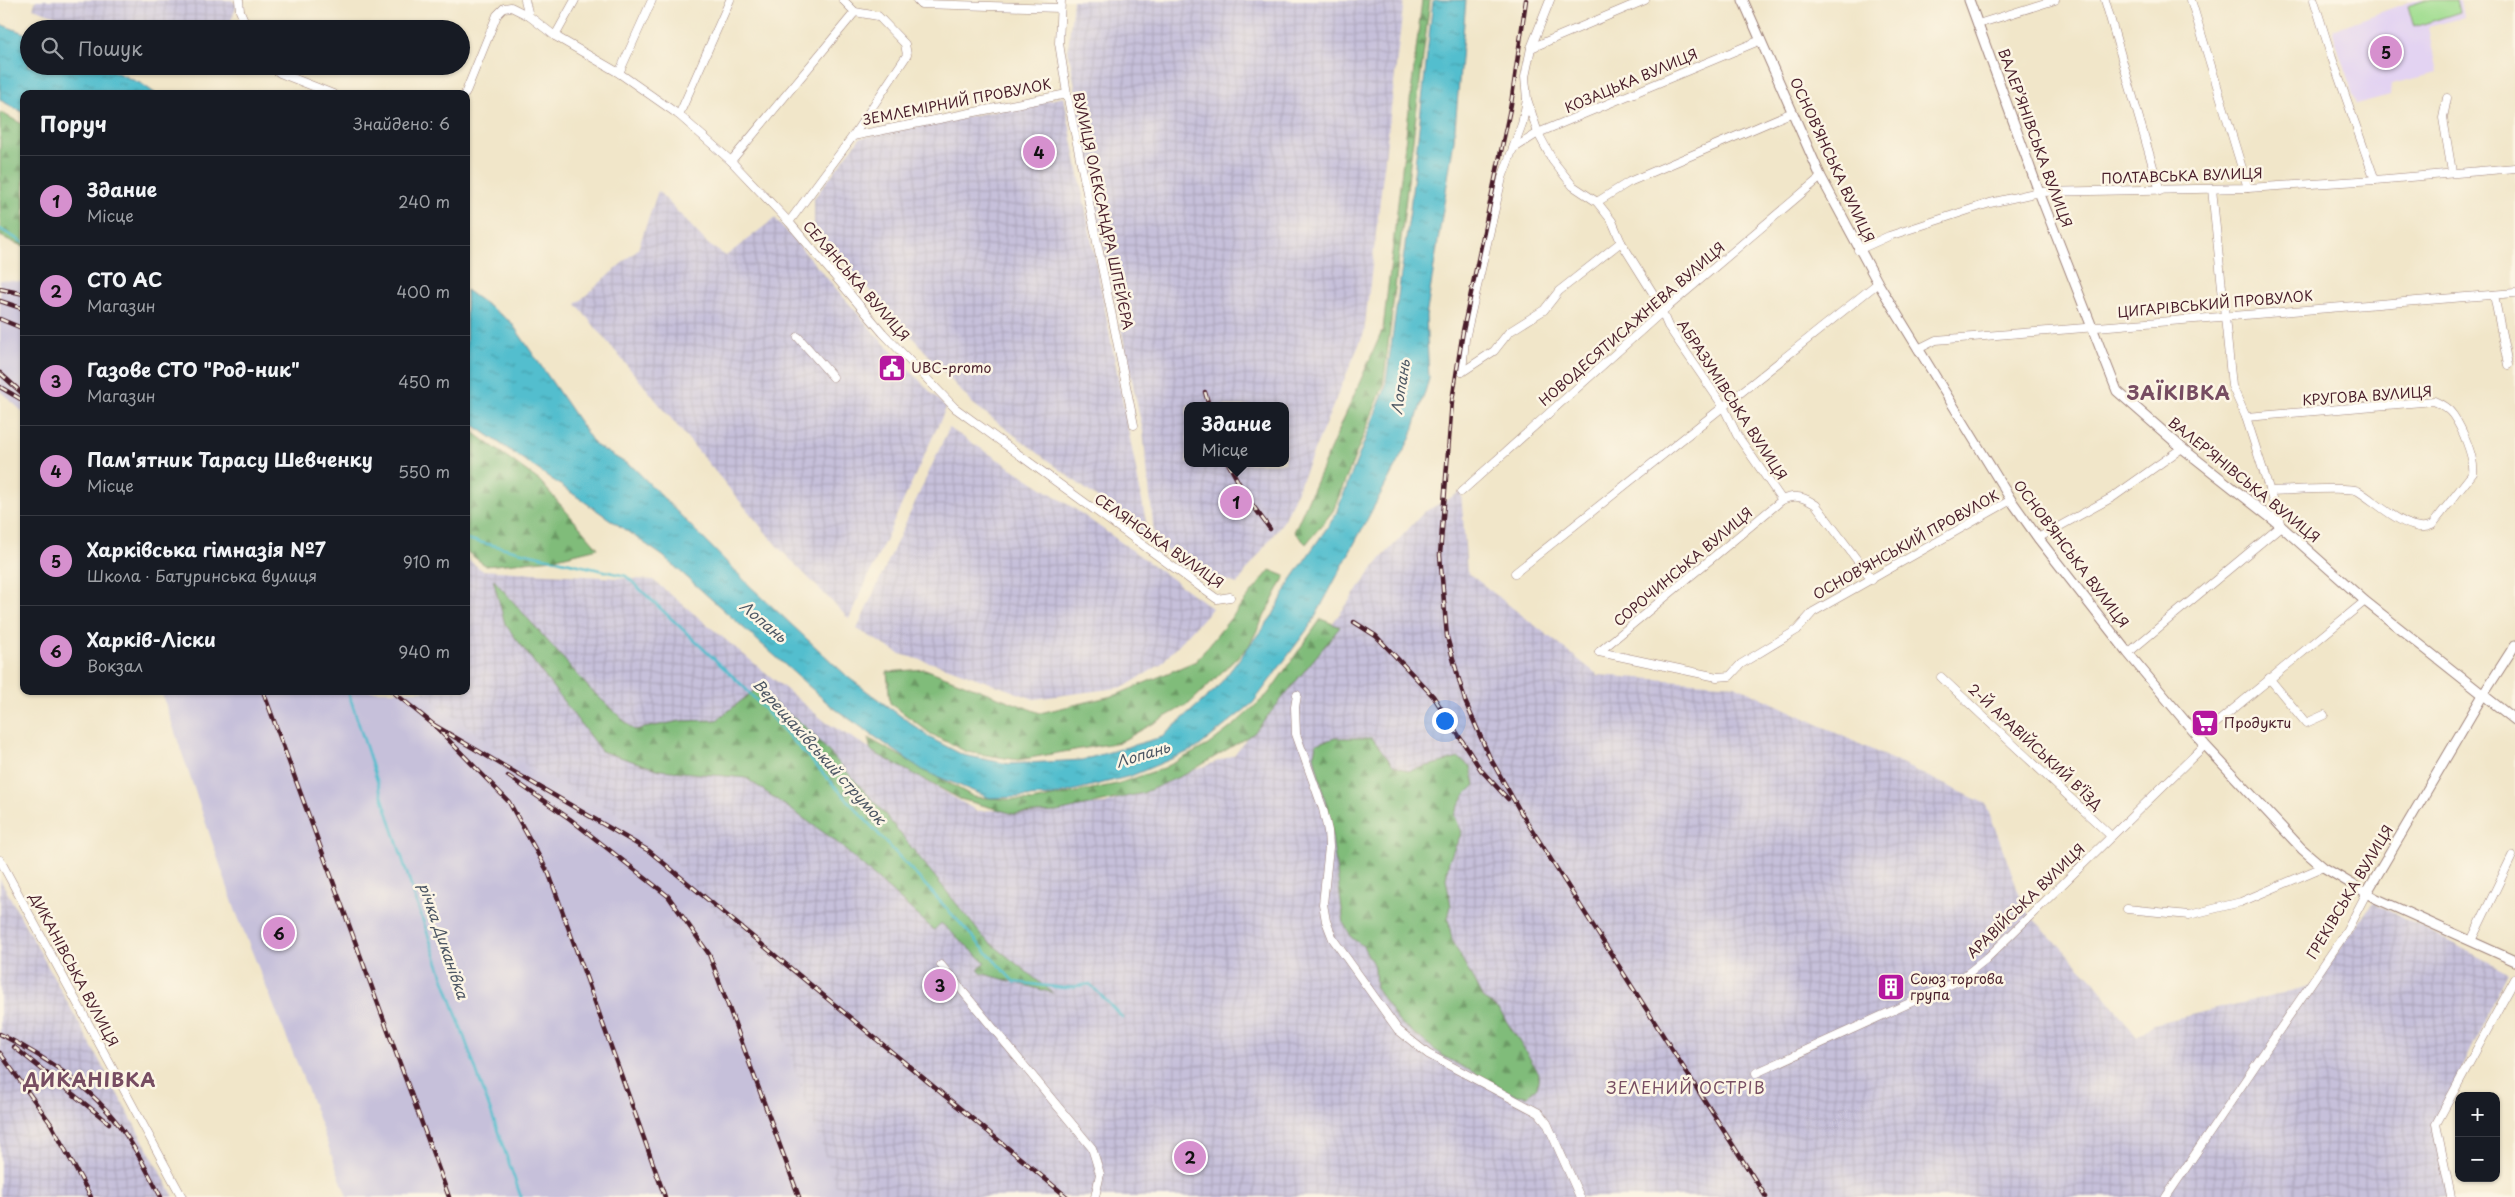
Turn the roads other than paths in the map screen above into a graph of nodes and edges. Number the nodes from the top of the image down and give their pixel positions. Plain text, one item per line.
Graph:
1 (239, 0) edge
2 (524, 0) edge
3 (575, 0) edge
4 (652, 0) edge
5 (730, 0) edge
6 (843, 0) edge
7 (917, 0) edge
8 (1550, 0) edge
9 (1645, 0) edge
10 (1743, 0) edge
11 (1969, 0) edge
12 (2055, 0) edge
13 (2105, 0) edge
14 (2191, 0) edge
15 (2314, 0) edge
16 (1060, 4) edge
17 (855, 12) junction
18 (529, 16) junction
19 (244, 20) edge
20 (1978, 24) junction
21 (555, 36) junction
22 (1761, 40) junction
23 (1531, 48) junction
24 (619, 73) junction
25 (285, 75) edge
26 (323, 90) edge
27 (467, 90) edge
28 (1066, 94) junction
29 (2447, 98) dead end
30 (1527, 99) junction
31 (1793, 112) junction
32 (679, 114) junction
33 (1538, 133) junction
34 (853, 136) junction
35 (1513, 149) junction
36 (730, 160) junction
37 (2515, 168) edge
38 (2452, 172) junction
39 (1821, 177) junction
40 (2375, 180) junction
41 (2248, 188) junction
42 (2212, 189) junction
43 (2160, 191) junction
44 (2038, 192) junction
45 (1597, 202) junction
46 (789, 222) junction
47 (1621, 242) junction
48 (1858, 250) junction
49 (1878, 283) junction
50 (2515, 293) edge
51 (2494, 295) junction
52 (1663, 311) junction
53 (2224, 316) junction
54 (2092, 327) junction
55 (798, 338) dead end
56 (1918, 349) junction
57 (2508, 365) dead end
58 (833, 377) dead end
59 (1723, 406) junction
60 (2246, 418) junction
61 (1134, 425) dead end
62 (2182, 448) junction
63 (2269, 491) junction
64 (1462, 492) dead end
65 (1782, 500) junction
66 (2011, 500) junction
67 (2281, 526) junction
68 (2038, 538) junction
69 (1514, 573) dead end
70 (1872, 580) junction
71 (1230, 597) dead end
72 (2365, 601) junction
73 (2515, 645) edge
74 (1599, 652) joint
75 (2128, 653) junction
76 (1941, 677) dead end
77 (2269, 678) junction
78 (1297, 694) dead end
79 (2482, 695) junction
80 (2324, 715) dead end
81 (2515, 720) edge
82 (2202, 742) junction
83 (2111, 836) junction
84 (2512, 856) dead end
85 (0, 860) edge
86 (2323, 867) junction
87 (2366, 894) junction
88 (2127, 909) dead end
89 (2471, 941) junction
90 (2515, 961) edge
91 (941, 965) dead end
92 (2515, 979) edge
93 (1756, 1073) dead end
94 (182, 1197) edge
95 (1095, 1197) edge
96 (1580, 1197) edge
97 (2166, 1197) edge
98 (2450, 1197) edge

1 - 19 street
2 - 18 street
3 - 21 street
4 - 24 street
5 - 32 street
6 - 17 street
7 - 16 street
8 - 23 street
9 - 23 street
10 - 22 street, ОСНОВ’ЯНСЬКА ВУЛИЦЯ
11 - 20 street, ВАЛЕР’ЯНІВСЬКА ВУЛИЦЯ
12 - 20 street
13 - 43 street
14 - 41 street
15 - 40 street
16 - 28 street, ВУЛИЦЯ ОЛЕКСАНДРА ШПЕЙЄРА
17 - 34 street
17 - 36 street
18 - 21 street, СЕЛЯНСЬКА ВУЛИЦЯ
18 - 27 street, СЕЛЯНСЬКА ВУЛИЦЯ
20 - 44 street, ВАЛЕР’ЯНІВСЬКА ВУЛИЦЯ
21 - 24 street, СЕЛЯНСЬКА ВУЛИЦЯ
22 - 31 street, ОСНОВ’ЯНСЬКА ВУЛИЦЯ
22 - 33 street, КОЗАЦЬКА ВУЛИЦЯ
23 - 30 street
24 - 32 street, СЕЛЯНСЬКА ВУЛИЦЯ
25 - 26 street
28 - 34 street, ЗЕМЛЕМІРНИЙ ПРОВУЛОК
28 - 61 street, ВУЛИЦЯ ОЛЕКСАНДРА ШПЕЙЄРА
29 - 38 street
30 - 33 street, АБРАЗУМІВСЬКА ВУЛИЦЯ
30 - 35 street
31 - 39 street, ОСНОВ’ЯНСЬКА ВУЛИЦЯ
31 - 45 street
32 - 36 street, СЕЛЯНСЬКА ВУЛИЦЯ
33 - 35 street, КОЗАЦЬКА ВУЛИЦЯ
33 - 45 street, АБРАЗУМІВСЬКА ВУЛИЦЯ
34 - 46 street
35 - 47 street
36 - 46 street, СЕЛЯНСЬКА ВУЛИЦЯ
37 - 38 street, ПОЛТАВСЬКА ВУЛИЦЯ
38 - 40 street, ПОЛТАВСЬКА ВУЛИЦЯ
39 - 48 street, ОСНОВ’ЯНСЬКА ВУЛИЦЯ
39 - 52 street, НОВОДЕСЯТИСАЖНЕВА ВУЛИЦЯ
40 - 41 street, ПОЛТАВСЬКА ВУЛИЦЯ
41 - 42 street, ПОЛТАВСЬКА ВУЛИЦЯ
42 - 43 street, ПОЛТАВСЬКА ВУЛИЦЯ
42 - 53 street
43 - 44 street, ПОЛТАВСЬКА ВУЛИЦЯ
44 - 48 street, ПОЛТАВСЬКА ВУЛИЦЯ
44 - 54 street, ВАЛЕР’ЯНІВСЬКА ВУЛИЦЯ
45 - 47 street, АБРАЗУМІВСЬКА ВУЛИЦЯ
46 - 71 street, СЕЛЯНСЬКА ВУЛИЦЯ
47 - 52 street, АБРАЗУМІВСЬКА ВУЛИЦЯ
48 - 49 street, ОСНОВ’ЯНСЬКА ВУЛИЦЯ
49 - 56 street, ОСНОВ’ЯНСЬКА ВУЛИЦЯ
49 - 59 street
50 - 51 street, ЦИГАРІВСЬКИЙ ПРОВУЛОК
51 - 53 street, ЦИГАРІВСЬКИЙ ПРОВУЛОК
51 - 57 street
52 - 59 street, АБРАЗУМІВСЬКА ВУЛИЦЯ
52 - 64 street, НОВОДЕСЯТИСАЖНЕВА ВУЛИЦЯ
53 - 54 street, ЦИГАРІВСЬКИЙ ПРОВУЛОК
53 - 60 street
54 - 56 street, ЦИГАРІВСЬКИЙ ПРОВУЛОК
54 - 62 street, ВАЛЕР’ЯНІВСЬКА ВУЛИЦЯ
55 - 58 street
56 - 66 street, ОСНОВ’ЯНСЬКА ВУЛИЦЯ
59 - 65 street, АБРАЗУМІВСЬКА ВУЛИЦЯ
59 - 69 street
60 - 63 street
60 - 63 street, КРУГОВА ВУЛИЦЯ
62 - 67 street, ВАЛЕР’ЯНІВСЬКА ВУЛИЦЯ
62 - 68 street
63 - 67 street
65 - 70 street, АБРАЗУМІВСЬКА ВУЛИЦЯ
65 - 74 street, СОРОЧИНСЬКА ВУЛИЦЯ
66 - 68 street, ОСНОВ’ЯНСЬКА ВУЛИЦЯ
66 - 70 street, ОСНОВ’ЯНСЬКИЙ ПРОВУЛОК
67 - 72 street, ВАЛЕР’ЯНІВСЬКА ВУЛИЦЯ
67 - 75 street
68 - 75 street, ОСНОВ’ЯНСЬКА ВУЛИЦЯ
70 - 74 street, ОСНОВ’ЯНСЬКИЙ ПРОВУЛОК
72 - 77 street, АРАВІЙСЬКА ВУЛИЦЯ
72 - 79 street, ВАЛЕР’ЯНІВСЬКА ВУЛИЦЯ
73 - 79 street, ГРЕКІВСЬКА ВУЛИЦЯ
75 - 82 street, ОСНОВ’ЯНСЬКА ВУЛИЦЯ
76 - 83 street, 2-Й АРАВІЙСЬКИЙ В’ЇЗД
77 - 80 street
77 - 82 street, АРАВІЙСЬКА ВУЛИЦЯ
78 - 96 street
79 - 81 street, ВАЛЕР’ЯНІВСЬКА ВУЛИЦЯ
79 - 87 street, ГРЕКІВСЬКА ВУЛИЦЯ
82 - 83 street, АРАВІЙСЬКА ВУЛИЦЯ
82 - 86 street, ОСНОВ’ЯНСЬКА ВУЛИЦЯ
83 - 93 street, АРАВІЙСЬКА ВУЛИЦЯ
84 - 89 street
85 - 94 street, ДИКАНІВСЬКА ВУЛИЦЯ
86 - 87 street, ОСНОВ’ЯНСЬКА ВУЛИЦЯ
86 - 88 street
87 - 89 street, ОСНОВ’ЯНСЬКА ВУЛИЦЯ
87 - 97 street, ГРЕКІВСЬКА ВУЛИЦЯ
89 - 90 street, ОСНОВ’ЯНСЬКА ВУЛИЦЯ
91 - 95 street
92 - 98 street

